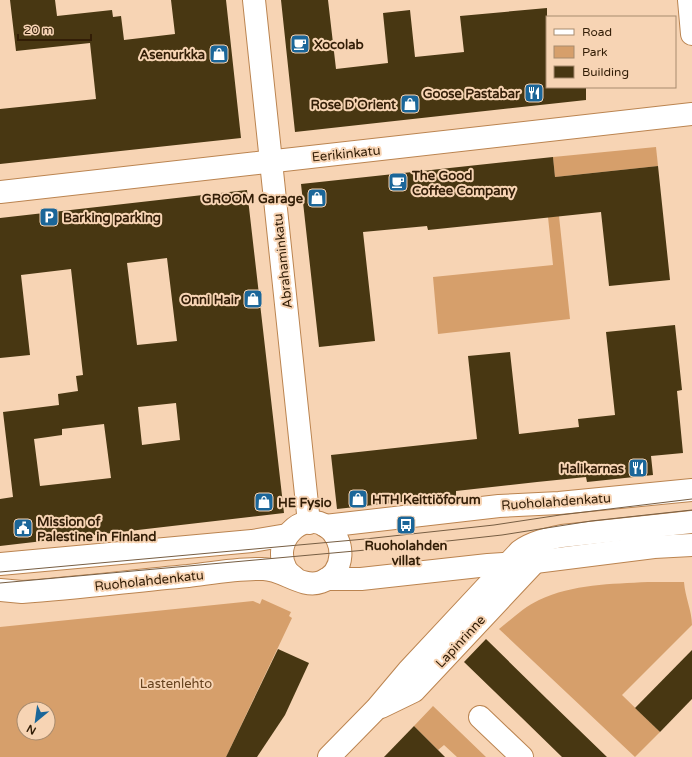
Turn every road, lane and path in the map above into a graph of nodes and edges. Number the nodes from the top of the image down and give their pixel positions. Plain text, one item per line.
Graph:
1 (254, 0) edge
2 (689, 0) edge
3 (692, 34) edge
4 (692, 114) edge
5 (270, 162) junction
6 (0, 192) edge
7 (692, 490) edge
8 (692, 522) edge
9 (317, 524) junction
10 (287, 535) junction
11 (692, 545) edge
12 (535, 562) junction
13 (0, 564) edge
14 (507, 564) junction
15 (296, 579) junction
16 (327, 579) junction
17 (0, 590) edge
18 (376, 709) junction
19 (480, 717) dead end
20 (329, 757) edge
21 (522, 757) edge

1 - 5 street, Abrahaminkatu
2 - 3 street
4 - 5 street, Eerikinkatu
5 - 6 street, Eerikinkatu
5 - 9 street, Abrahaminkatu
7 - 9 street, Ruoholahdenkatu
8 - 14 street
9 - 10 street
9 - 16 street
10 - 13 street
10 - 15 street
11 - 12 street
12 - 14 street
12 - 18 street, Lapinrinne
14 - 16 street
14 - 18 street, Lapinrinne
15 - 16 street
15 - 17 street, Ruoholahdenkatu
18 - 20 street, Lapinrinne
19 - 21 street

